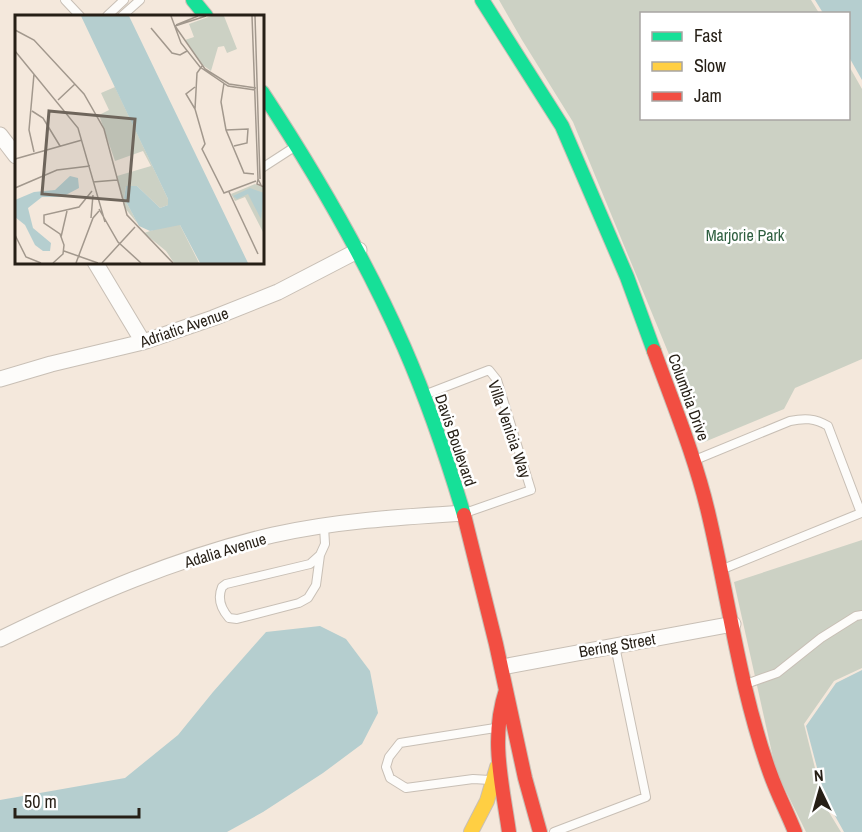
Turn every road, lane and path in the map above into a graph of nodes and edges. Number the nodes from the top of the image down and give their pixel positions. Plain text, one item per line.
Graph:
1 (65, 0) edge
2 (124, 0) edge
3 (140, 0) edge
4 (194, 0) edge
5 (482, 0) edge
6 (79, 15) edge
7 (108, 15) edge
8 (123, 15) edge
9 (205, 15) edge
10 (264, 95) edge
11 (0, 135) edge
12 (297, 145) junction
13 (15, 155) edge
14 (264, 167) edge
15 (359, 250) junction
16 (95, 264) edge
17 (142, 342) junction
18 (0, 379) edge
19 (424, 396) junction
20 (694, 460) junction
21 (463, 513) junction
22 (324, 526) junction
23 (321, 555) junction
24 (722, 570) junction
25 (862, 615) edge
26 (733, 624) junction
27 (0, 639) edge
28 (615, 646) junction
29 (502, 667) junction
30 (745, 685) junction
31 (507, 687) junction
32 (514, 725) junction
33 (498, 728) junction
34 (523, 776) junction
35 (498, 780) junction
36 (540, 831) edge
37 (471, 832) edge
38 (509, 832) edge
39 (554, 832) edge
40 (795, 832) edge

1 - 6 lane
2 - 7 lane
3 - 8 lane
4 - 9 street
5 - 20 street, Columbia Drive
10 - 12 street, Davis Boulevard
11 - 13 street
12 - 14 lane
12 - 15 street, Davis Boulevard
15 - 17 street, Adriatic Avenue
15 - 19 street, Davis Boulevard
16 - 17 street
17 - 18 street, Adriatic Avenue
19 - 21 street, Davis Boulevard
19 - 21 lane, Villa Venicia Way
20 - 24 street, Columbia Drive
20 - 24 lane
21 - 22 street, Adalia Avenue
21 - 29 street, Davis Boulevard
22 - 23 lane
22 - 27 street, Adalia Avenue
23 - 23 lane
24 - 26 street, Columbia Drive
25 - 30 lane
26 - 28 street, Bering Street
26 - 30 street, Columbia Drive
28 - 29 street, Bering Street
28 - 39 lane
29 - 31 street, Davis Boulevard
30 - 40 street, Columbia Drive
31 - 32 street, Davis Boulevard
31 - 33 street
32 - 33 lane
32 - 34 street, Davis Boulevard
33 - 35 street
33 - 35 lane
34 - 35 lane
34 - 36 street, Davis Boulevard
35 - 37 street
35 - 38 street

